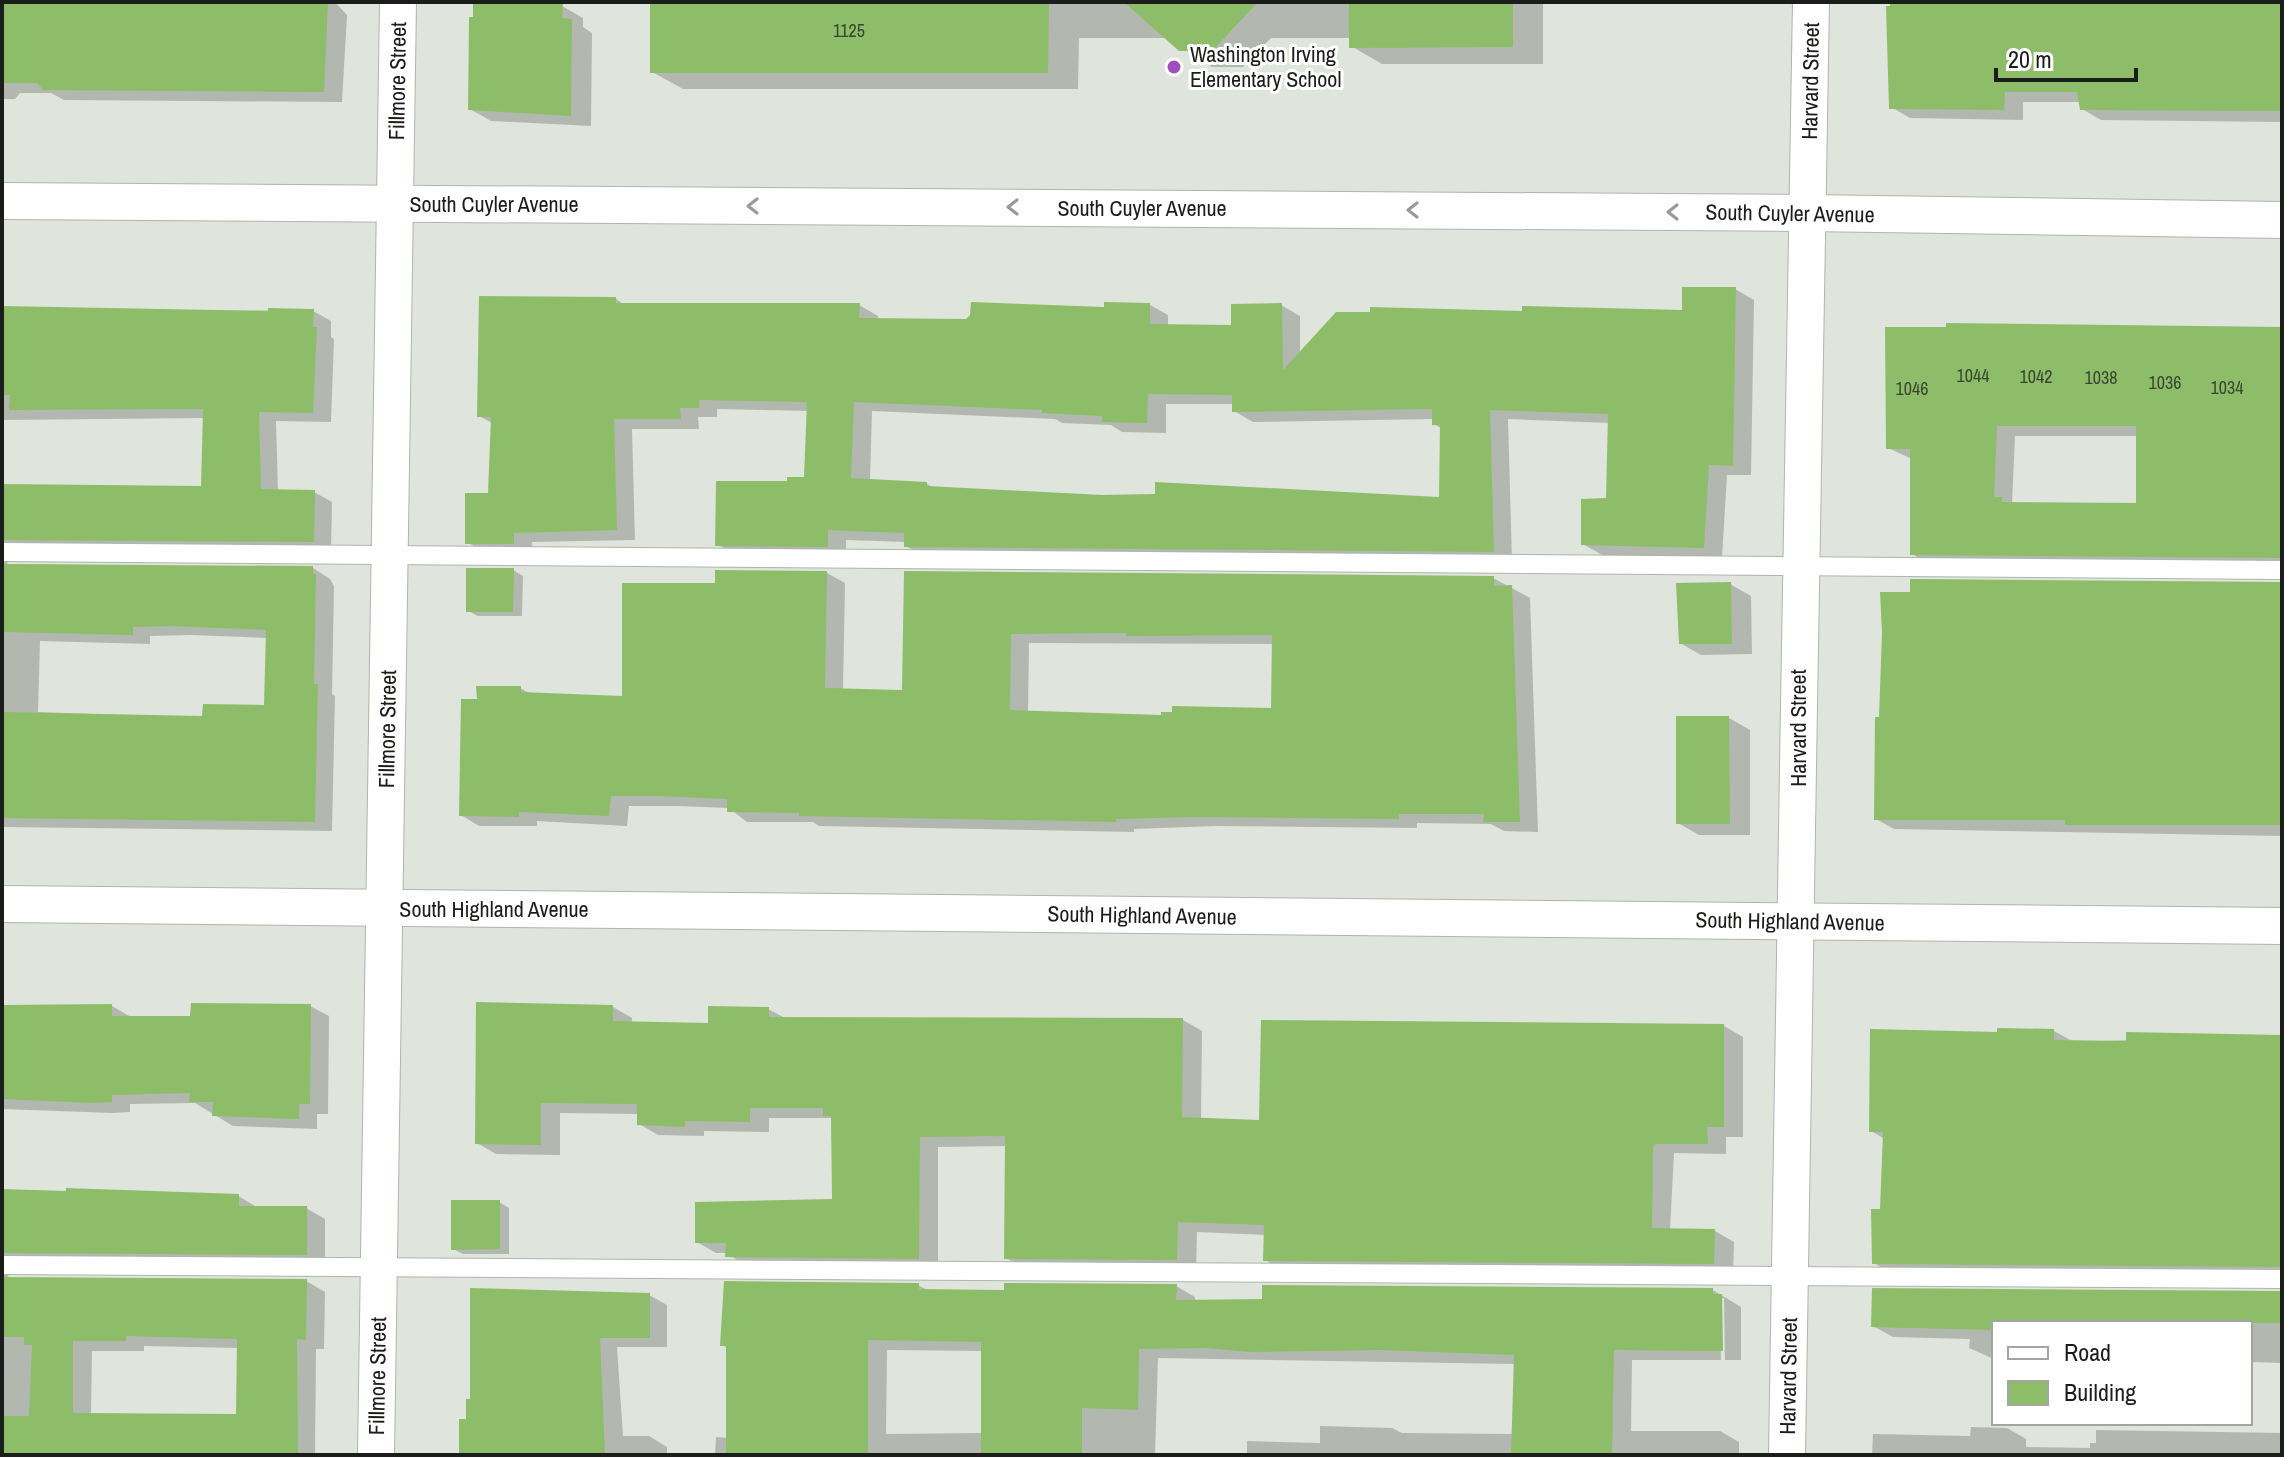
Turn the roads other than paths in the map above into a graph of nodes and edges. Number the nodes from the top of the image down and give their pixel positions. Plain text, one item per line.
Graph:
1 (398, 2) edge
2 (1811, 2) edge
3 (2, 201) edge
4 (395, 203) junction
5 (1807, 213) junction
6 (2282, 220) edge
7 (2, 552) edge
8 (390, 555) junction
9 (1799, 566) junction
10 (2282, 570) edge
11 (2, 904) edge
12 (384, 908) junction
13 (1797, 921) junction
14 (2282, 926) edge
15 (2, 1265) edge
16 (379, 1267) junction
17 (1790, 1276) junction
18 (2282, 1279) edge
19 (376, 1455) edge
20 (1787, 1455) edge

1 - 4 street, Fillmore Street
2 - 5 street, Harvard Street
3 - 4 street, South Cuyler Avenue
5 -> 4 street, South Cuyler Avenue
4 - 8 street, Fillmore Street
5 - 6 street, South Cuyler Avenue
5 - 9 street, Harvard Street
7 - 8 lane
8 - 9 lane
8 - 12 street, Fillmore Street
9 - 10 lane
9 - 13 street, Harvard Street
11 - 12 street, South Highland Avenue
12 - 13 street, South Highland Avenue
12 - 16 street, Fillmore Street
13 - 14 street, South Highland Avenue
13 - 17 street, Harvard Street
15 - 16 lane
16 - 17 lane
16 - 19 street, Fillmore Street
17 - 18 lane
17 - 20 street, Harvard Street

